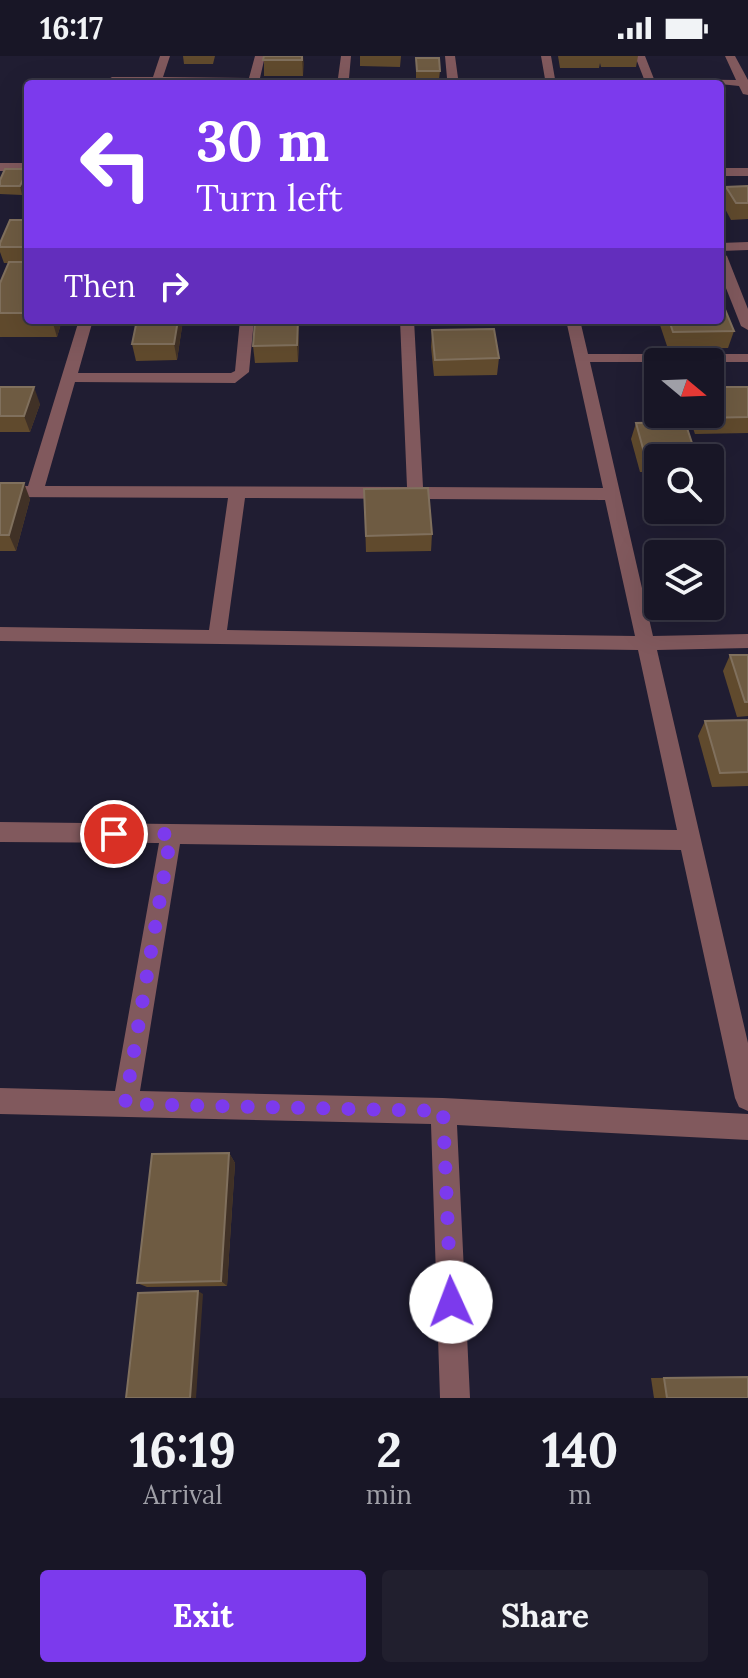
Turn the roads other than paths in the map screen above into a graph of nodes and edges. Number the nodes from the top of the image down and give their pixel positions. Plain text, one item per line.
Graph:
1 (165, 56) edge
2 (260, 56) edge
3 (346, 56) edge
4 (450, 56) edge
5 (546, 56) edge
6 (640, 56) edge
7 (730, 56) edge
8 (157, 80) edge
9 (254, 80) edge
10 (343, 80) edge
11 (452, 80) edge
12 (551, 80) edge
13 (649, 80) edge
14 (724, 86) edge
15 (746, 87) edge
16 (0, 167) edge
17 (24, 167) edge
18 (724, 172) edge
19 (748, 172) edge
20 (748, 246) edge
21 (724, 247) edge
22 (724, 266) edge
23 (85, 324) edge
24 (247, 324) edge
25 (407, 324) edge
26 (574, 324) edge
27 (748, 326) edge
28 (582, 358) junction
29 (748, 358) edge
30 (69, 377) junction
31 (0, 491) edge
32 (35, 491) junction
33 (237, 492) junction
34 (415, 493) junction
35 (614, 494) junction
36 (0, 634) edge
37 (217, 637) junction
38 (748, 641) edge
39 (647, 643) junction
40 (0, 832) edge
41 (171, 834) junction
42 (691, 840) junction
43 (748, 1098) edge
44 (0, 1101) edge
45 (125, 1104) junction
46 (443, 1111) junction
47 (748, 1127) edge
48 (455, 1398) edge

1 - 8 street
2 - 9 street
3 - 10 street
4 - 11 street
5 - 12 street
6 - 13 street
7 - 15 street
14 - 15 street
16 - 17 street
18 - 19 street
20 - 21 street
22 - 27 street
23 - 30 street
24 - 30 street
25 - 34 street
26 - 28 street
28 - 29 street
28 - 35 street
30 - 32 street
31 - 32 street
32 - 33 street
33 - 34 street
33 - 37 street
34 - 35 street
35 - 39 street
36 - 37 street
37 - 39 street
38 - 39 street
39 - 42 street
40 - 41 street
41 - 42 street
41 - 45 street
42 - 43 street
44 - 45 street
45 - 46 street
46 - 47 street
46 - 48 street

